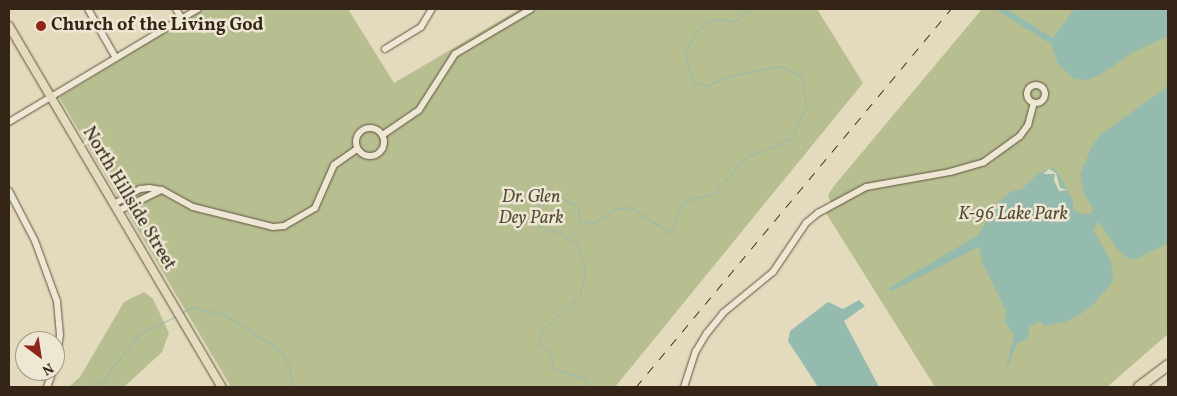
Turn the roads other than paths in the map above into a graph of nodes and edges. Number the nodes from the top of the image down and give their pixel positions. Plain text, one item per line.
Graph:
1 (88, 9) edge
2 (176, 9) edge
3 (198, 9) edge
4 (432, 9) edge
5 (532, 9) edge
6 (182, 19) junction
7 (9, 26) edge
8 (385, 49) dead end
9 (116, 58) junction
10 (51, 97) junction
11 (1034, 103) dead end
12 (9, 122) edge
13 (384, 134) junction
14 (357, 149) junction
15 (9, 190) edge
16 (162, 190) junction
17 (114, 204) junction
18 (118, 212) junction
19 (60, 331) edge
20 (1168, 365) edge
21 (222, 387) edge
22 (684, 387) edge
23 (1139, 387) edge

1 - 9 street
2 - 6 street
3 - 6 street
4 - 8 street
5 - 13 street
6 - 9 street
7 - 10 main road, North Hillside Street
9 - 10 street
10 - 12 street
10 - 17 main road, North Hillside Street
11 - 22 street
13 - 14 street
13 - 14 street
14 - 16 street
15 - 19 street
16 - 17 street
16 - 18 street
17 - 18 main road, North Hillside Street
18 - 21 main road, North Hillside Street
20 - 23 highway

